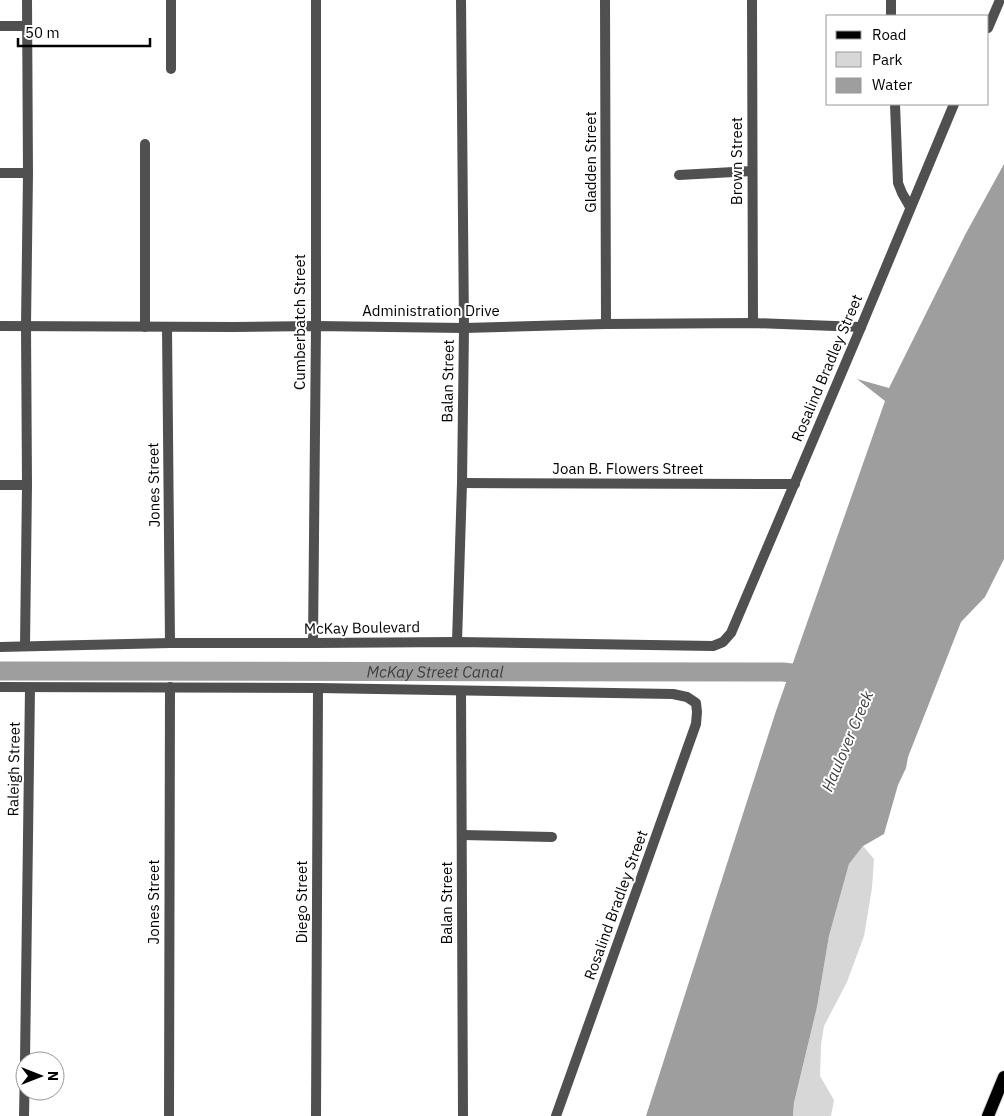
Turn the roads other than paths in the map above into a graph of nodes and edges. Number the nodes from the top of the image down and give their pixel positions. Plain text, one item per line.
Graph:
1 (27, 0) edge
2 (171, 0) edge
3 (316, 0) edge
4 (461, 0) edge
5 (605, 0) edge
6 (752, 0) edge
7 (891, 0) edge
8 (1000, 0) edge
9 (891, 15) edge
10 (0, 26) edge
11 (26, 26) junction
12 (989, 26) edge
13 (171, 69) dead end
14 (895, 105) edge
15 (954, 105) edge
16 (145, 144) dead end
17 (752, 171) junction
18 (0, 173) edge
19 (28, 173) junction
20 (679, 175) dead end
21 (910, 207) junction
22 (753, 323) junction
23 (606, 324) junction
24 (0, 326) edge
25 (26, 326) junction
26 (316, 326) junction
27 (145, 327) junction
28 (167, 327) junction
29 (861, 327) junction
30 (464, 328) junction
31 (462, 483) junction
32 (795, 484) junction
33 (0, 485) edge
34 (27, 485) junction
35 (457, 642) junction
36 (723, 642) joint
37 (170, 644) junction
38 (313, 644) junction
39 (25, 646) junction
40 (0, 647) edge
41 (0, 687) edge
42 (170, 687) junction
43 (30, 688) junction
44 (318, 688) junction
45 (461, 691) junction
46 (462, 835) junction
47 (552, 837) dead end
48 (25, 1051) edge
49 (1004, 1077) edge
50 (24, 1101) edge
51 (24, 1116) edge
52 (169, 1116) edge
53 (316, 1116) edge
54 (463, 1116) edge
55 (556, 1116) edge
56 (988, 1116) edge

1 - 11 street
2 - 13 street
3 - 26 street, Cumberbatch Street
4 - 30 street, Balan Street
5 - 23 street, Gladden Street
6 - 17 street, Brown Street
7 - 9 street
8 - 12 street
10 - 11 street
11 - 19 street
14 - 21 street
15 - 21 street, Rosalind Bradley Street
16 - 27 street
17 - 20 street
17 - 22 street, Brown Street
18 - 19 street
19 - 25 street
21 - 29 street, Rosalind Bradley Street
22 - 23 street, Administration Drive
22 - 29 street, Administration Drive
23 - 30 street, Administration Drive
24 - 25 street, Administration Drive
25 - 27 street, Administration Drive
25 - 34 street
26 - 28 street, Administration Drive
26 - 30 street, Administration Drive
26 - 38 street, Cumberbatch Street
27 - 28 street, Administration Drive
28 - 37 street, Jones Street
29 - 32 street, Rosalind Bradley Street
30 - 31 street, Balan Street
31 - 32 street, Joan B. Flowers Street
31 - 35 street, Balan Street
32 - 36 street, Rosalind Bradley Street
33 - 34 street
34 - 39 street
35 - 36 street, McKay Boulevard
35 - 38 street, McKay Boulevard
37 - 38 street, McKay Boulevard
37 - 39 street, McKay Boulevard
39 - 40 street, McKay Boulevard
41 - 43 street
42 - 43 street
42 - 44 street
42 - 52 street, Jones Street
43 - 48 street, Raleigh Street
44 - 45 street
44 - 53 street, Diego Street
45 - 46 street, Balan Street
45 - 55 street, Rosalind Bradley Street
46 - 47 street
46 - 54 street, Balan Street
49 - 56 main road
50 - 51 street

